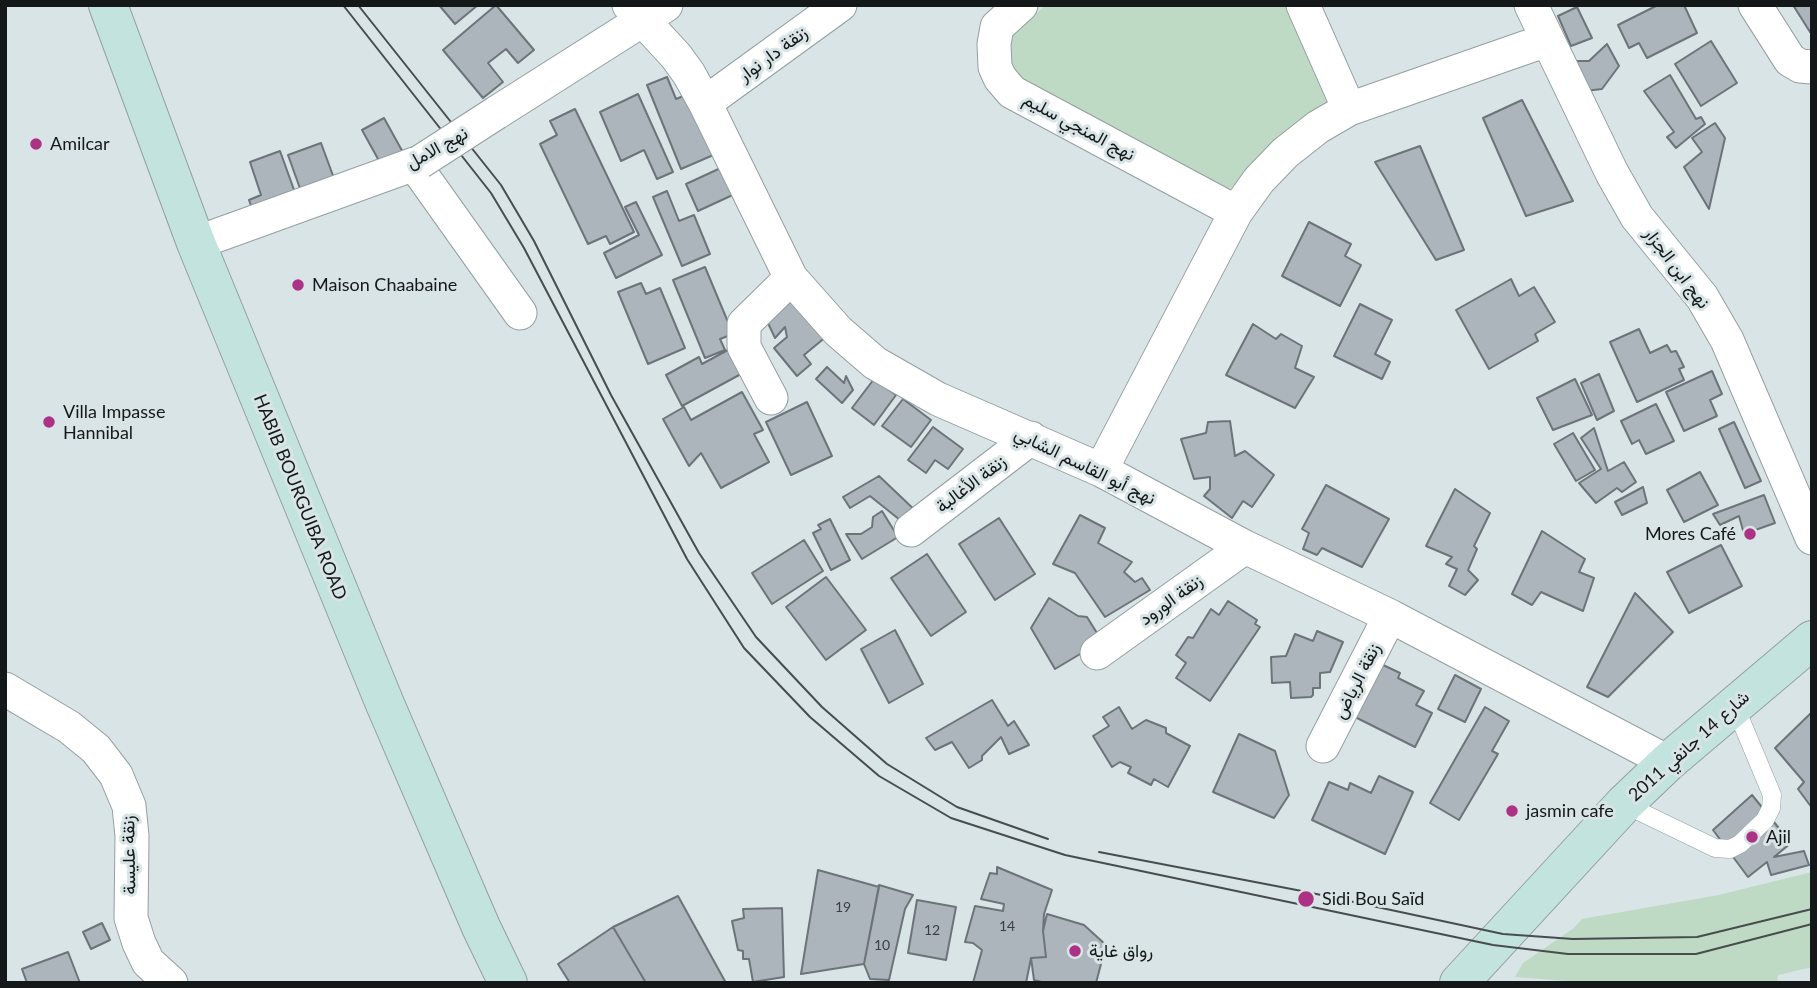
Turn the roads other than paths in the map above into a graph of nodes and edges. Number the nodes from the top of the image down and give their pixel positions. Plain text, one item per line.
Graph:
1 (108, 5) edge
2 (840, 5) edge
3 (1021, 5) edge
4 (1303, 5) edge
5 (1531, 5) edge
6 (1755, 5) edge
7 (645, 10) edge
8 (1547, 40) junction
9 (1812, 67) edge
10 (705, 103) junction
11 (1349, 109) junction
12 (417, 163) junction
13 (1236, 212) junction
14 (196, 243) junction
15 (791, 278) junction
16 (520, 313) dead end
17 (771, 398) dead end
18 (1031, 438) junction
19 (1101, 470) junction
20 (911, 530) dead end
21 (1812, 538) edge
22 (1245, 547) junction
23 (1390, 616) junction
24 (1812, 640) edge
25 (1097, 653) dead end
26 (5, 688) edge
27 (1734, 704) junction
28 (1323, 746) dead end
29 (1668, 762) junction
30 (1624, 804) junction
31 (171, 983) edge
32 (508, 983) edge
33 (1460, 983) edge

1 - 14 main road, HABIB BOURGUIBA ROAD
2 - 10 street, زنقة دار نوار
3 - 13 street, نهج المنجي سليم
4 - 11 street
5 - 8 street, نهج ابن الجزار
6 - 9 street
7 - 10 street, نهج أبو القاسم الشابي
7 - 12 street, نهج الامل, bridge
8 - 11 street
8 - 21 street, نهج ابن الجزار
10 - 15 street, نهج أبو القاسم الشابي
11 - 13 street
12 - 14 street, نهج الامل
12 - 16 street
13 - 19 street
14 - 32 main road, HABIB BOURGUIBA ROAD
15 - 17 street
15 - 18 street, نهج أبو القاسم الشابي
18 - 19 street, نهج أبو القاسم الشابي
18 - 20 street, زنقة الأغالبة
19 - 22 street, نهج أبو القاسم الشابي
22 - 23 street, نهج أبو القاسم الشابي
22 - 25 street, زنقة الورود
23 - 28 street, زنقة الرياض
23 - 29 street, نهج أبو القاسم الشابي
24 - 27 main road, شارع 14 جانفي 2011
26 - 31 street, زنقة عليسة
27 - 29 main road, شارع 14 جانفي 2011
27 - 30 lane
29 - 30 main road, شارع 14 جانفي 2011
30 - 33 main road, شارع 14 جانفي 2011

